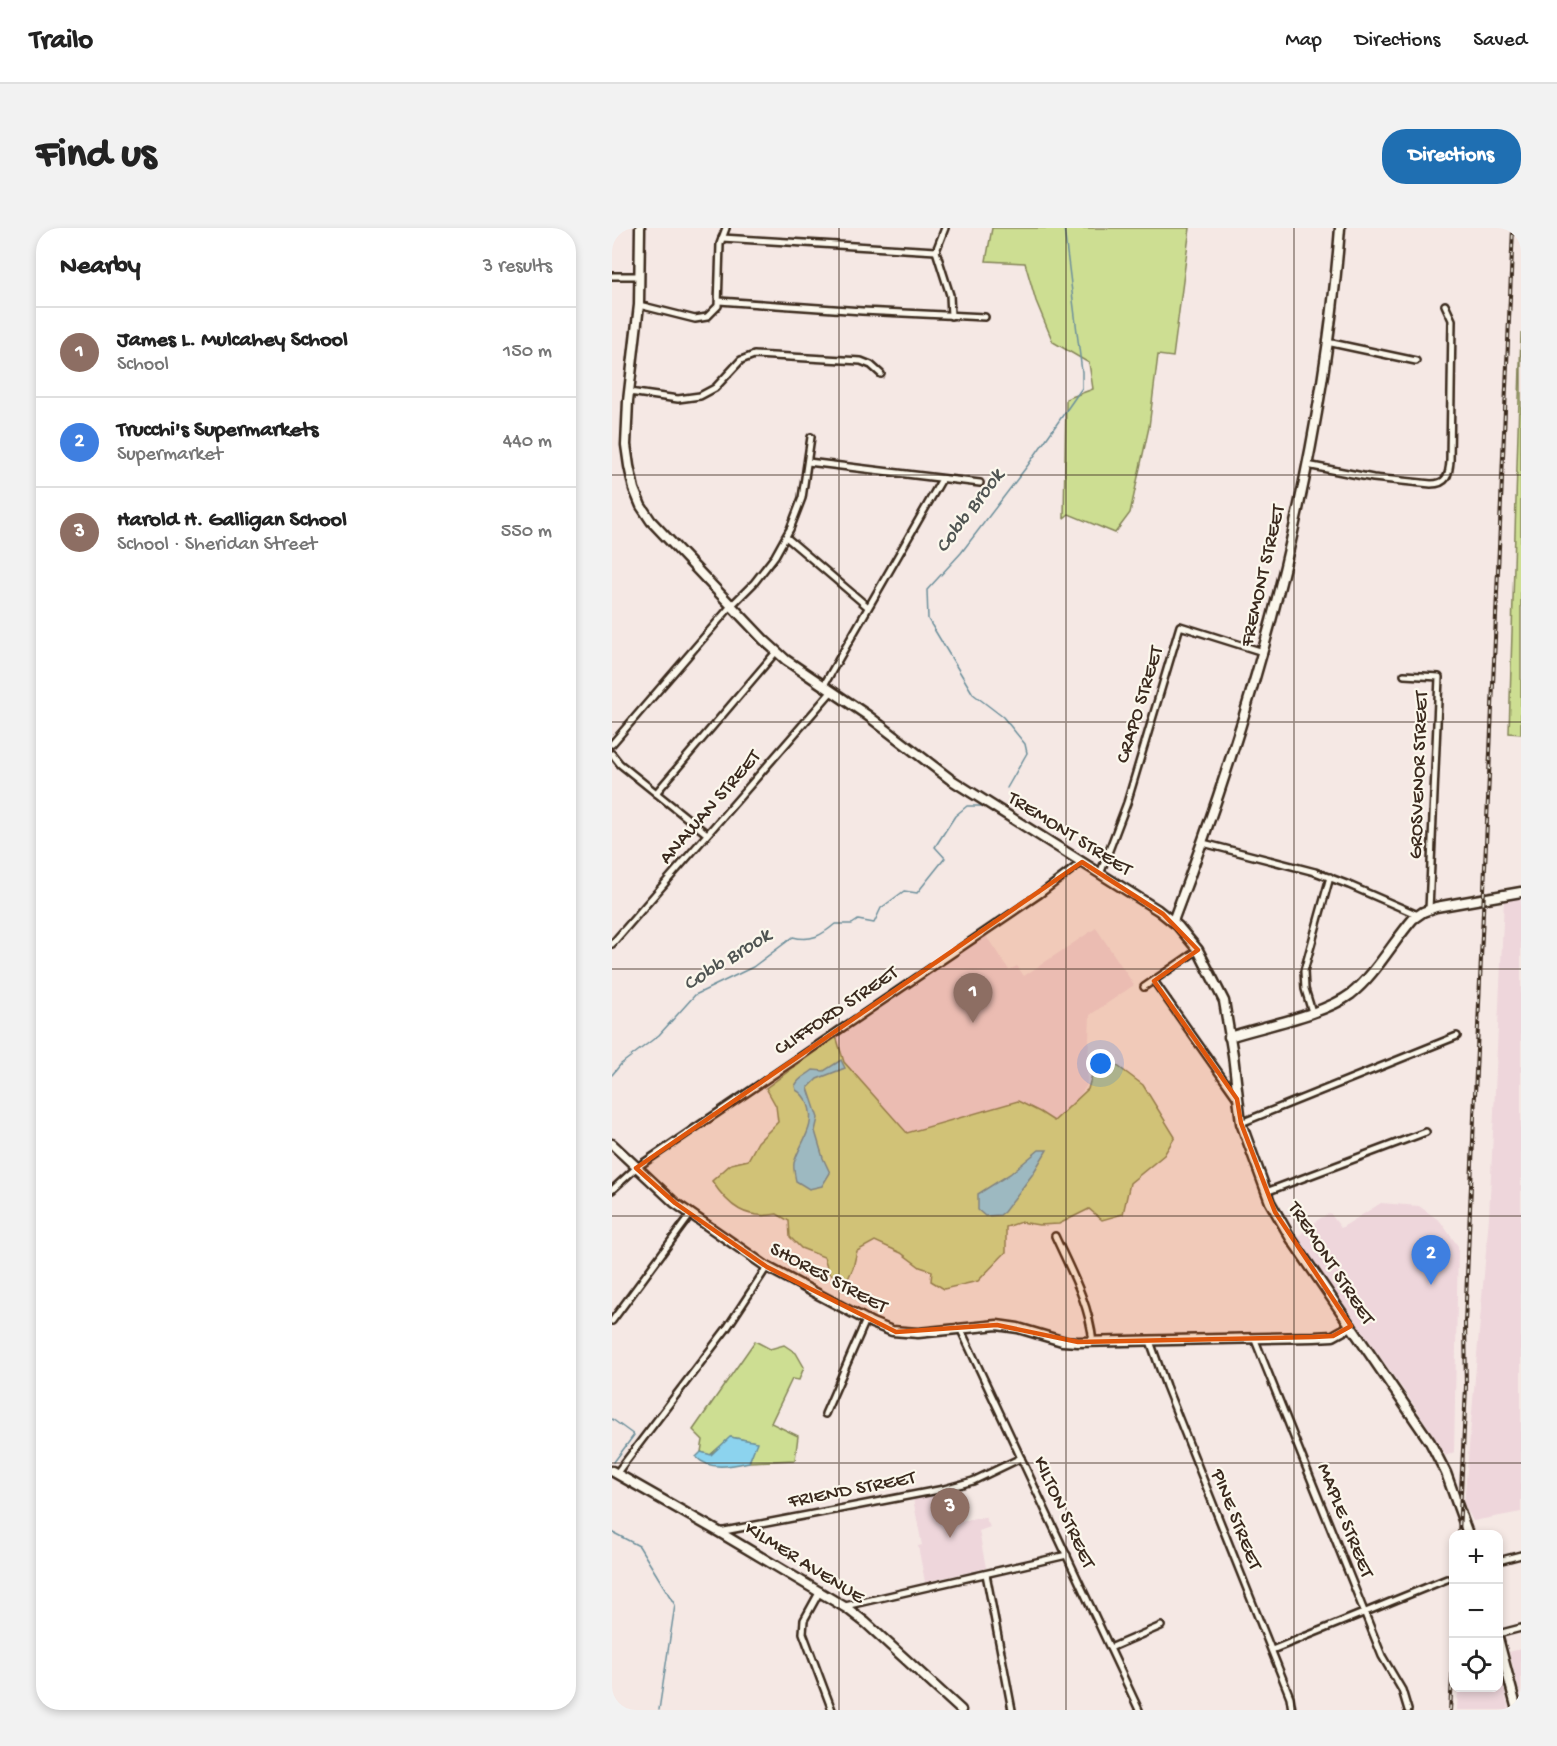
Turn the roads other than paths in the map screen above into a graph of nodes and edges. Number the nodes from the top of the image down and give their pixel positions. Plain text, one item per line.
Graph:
1 (640, 228) edge
2 (726, 228) edge
3 (945, 228) edge
4 (1340, 228) edge
5 (722, 238) junction
6 (936, 251) junction
7 (612, 276) edge
8 (640, 276) junction
9 (719, 301) junction
10 (639, 305) junction
11 (1445, 305) dead end
12 (951, 316) junction
13 (985, 317) dead end
14 (1327, 342) junction
15 (1416, 361) dead end
16 (881, 374) dead end
17 (629, 392) junction
18 (811, 437) dead end
19 (808, 462) junction
20 (1307, 465) junction
21 (942, 479) junction
22 (980, 483) dead end
23 (786, 537) junction
24 (731, 606) junction
25 (868, 607) junction
26 (776, 652) junction
27 (1263, 652) junction
28 (1404, 675) dead end
29 (824, 685) junction
30 (832, 691) junction
31 (612, 744) edge
32 (612, 754) edge
33 (656, 793) junction
34 (707, 834) junction
35 (1203, 843) junction
36 (1082, 862) junction
37 (1100, 874) junction
38 (1330, 877) junction
39 (1521, 892) edge
40 (1429, 909) junction
41 (1418, 915) junction
42 (1173, 921) junction
43 (612, 944) edge
44 (1198, 950) junction
45 (1154, 981) junction
46 (1144, 987) dead end
47 (1312, 1012) junction
48 (1457, 1036) dead end
49 (1229, 1037) junction
50 (1237, 1099) junction
51 (1241, 1124) junction
52 (1426, 1132) dead end
53 (612, 1144) edge
54 (636, 1168) junction
55 (612, 1190) edge
56 (1266, 1192) junction
57 (691, 1214) junction
58 (1054, 1236) dead end
59 (767, 1268) junction
60 (866, 1320) junction
61 (612, 1321) edge
62 (1351, 1326) junction
63 (960, 1328) junction
64 (1255, 1340) junction
65 (1150, 1341) junction
66 (1093, 1342) junction
67 (825, 1414) dead end
68 (1021, 1458) junction
69 (614, 1473) edge
70 (1467, 1530) edge
71 (719, 1532) junction
72 (1067, 1555) junction
73 (1521, 1555) edge
74 (1503, 1560) edge
75 (986, 1574) junction
76 (1447, 1579) dead end
77 (820, 1591) junction
78 (845, 1606) junction
79 (1364, 1612) junction
80 (1161, 1626) dead end
81 (1521, 1628) edge
82 (1503, 1633) edge
83 (1110, 1648) junction
84 (1272, 1650) junction
85 (1503, 1656) edge
86 (832, 1710) edge
87 (961, 1710) edge
88 (1012, 1710) edge
89 (1139, 1710) edge
90 (1292, 1710) edge
91 (1408, 1710) edge
92 (1518, 1710) edge

1 - 8 street, TREMONT STREET
2 - 5 street
3 - 6 street
4 - 14 street, FREMONT STREET
5 - 6 street
5 - 9 street
6 - 12 street
7 - 8 street
8 - 10 street, TREMONT STREET
9 - 10 street
9 - 12 street
10 - 17 street, TREMONT STREET
11 - 20 street
12 - 13 street
14 - 15 street
14 - 20 street, FREMONT STREET
16 - 17 street
17 - 24 street, TREMONT STREET
18 - 19 street
19 - 21 street
19 - 23 street
20 - 27 street, FREMONT STREET
21 - 22 street
21 - 25 street
23 - 24 street
23 - 25 street
24 - 26 street, TREMONT STREET
24 - 31 street
25 - 29 street
26 - 29 street, TREMONT STREET
26 - 33 street
27 - 35 street, FREMONT STREET
27 - 37 street, CRAPO STREET
28 - 40 street, GROSVENOR STREET
29 - 30 street, TREMONT STREET
30 - 34 street, ANAWAN STREET
30 - 36 street, TREMONT STREET
32 - 33 street
33 - 34 street
34 - 43 street, ANAWAN STREET
35 - 38 street
35 - 42 street, FREMONT STREET
36 - 37 street, TREMONT STREET
36 - 54 street, CLIFFORD STREET
37 - 42 street, TREMONT STREET
38 - 41 street
38 - 47 street
39 - 40 street
40 - 41 street
41 - 47 street
42 - 44 street, TREMONT STREET
44 - 45 street
44 - 49 street, TREMONT STREET
45 - 46 street
45 - 50 street
47 - 49 street
48 - 51 street
49 - 50 street, TREMONT STREET
50 - 51 street, TREMONT STREET
51 - 56 street, TREMONT STREET
52 - 56 street
53 - 54 street, SHORES STREET
54 - 55 street, CLIFFORD STREET
54 - 57 street, SHORES STREET
56 - 62 street, TREMONT STREET
57 - 59 street, SHORES STREET
57 - 61 street
58 - 66 street
59 - 60 street, SHORES STREET
59 - 69 street
60 - 63 street, SHORES STREET
60 - 67 street
62 - 64 street, SHORES STREET
62 - 70 street, TREMONT STREET
63 - 66 street, SHORES STREET
63 - 68 street, KILTON STREET
64 - 65 street, SHORES STREET
64 - 79 street, MAPLE STREET
65 - 66 street, SHORES STREET
65 - 84 street, PINE STREET
68 - 71 street, FRIEND STREET
68 - 72 street, KILTON STREET
69 - 71 street, KILMER AVENUE
71 - 77 street, KILMER AVENUE
72 - 75 street
72 - 83 street, KILTON STREET
73 - 74 street
75 - 78 street
75 - 88 street
76 - 79 street
77 - 78 street, KILMER AVENUE
77 - 86 street
78 - 87 street, KILMER AVENUE
79 - 84 street
79 - 91 street, MAPLE STREET
80 - 83 street
81 - 82 street
83 - 89 street, KILTON STREET
84 - 90 street, PINE STREET
85 - 92 street

